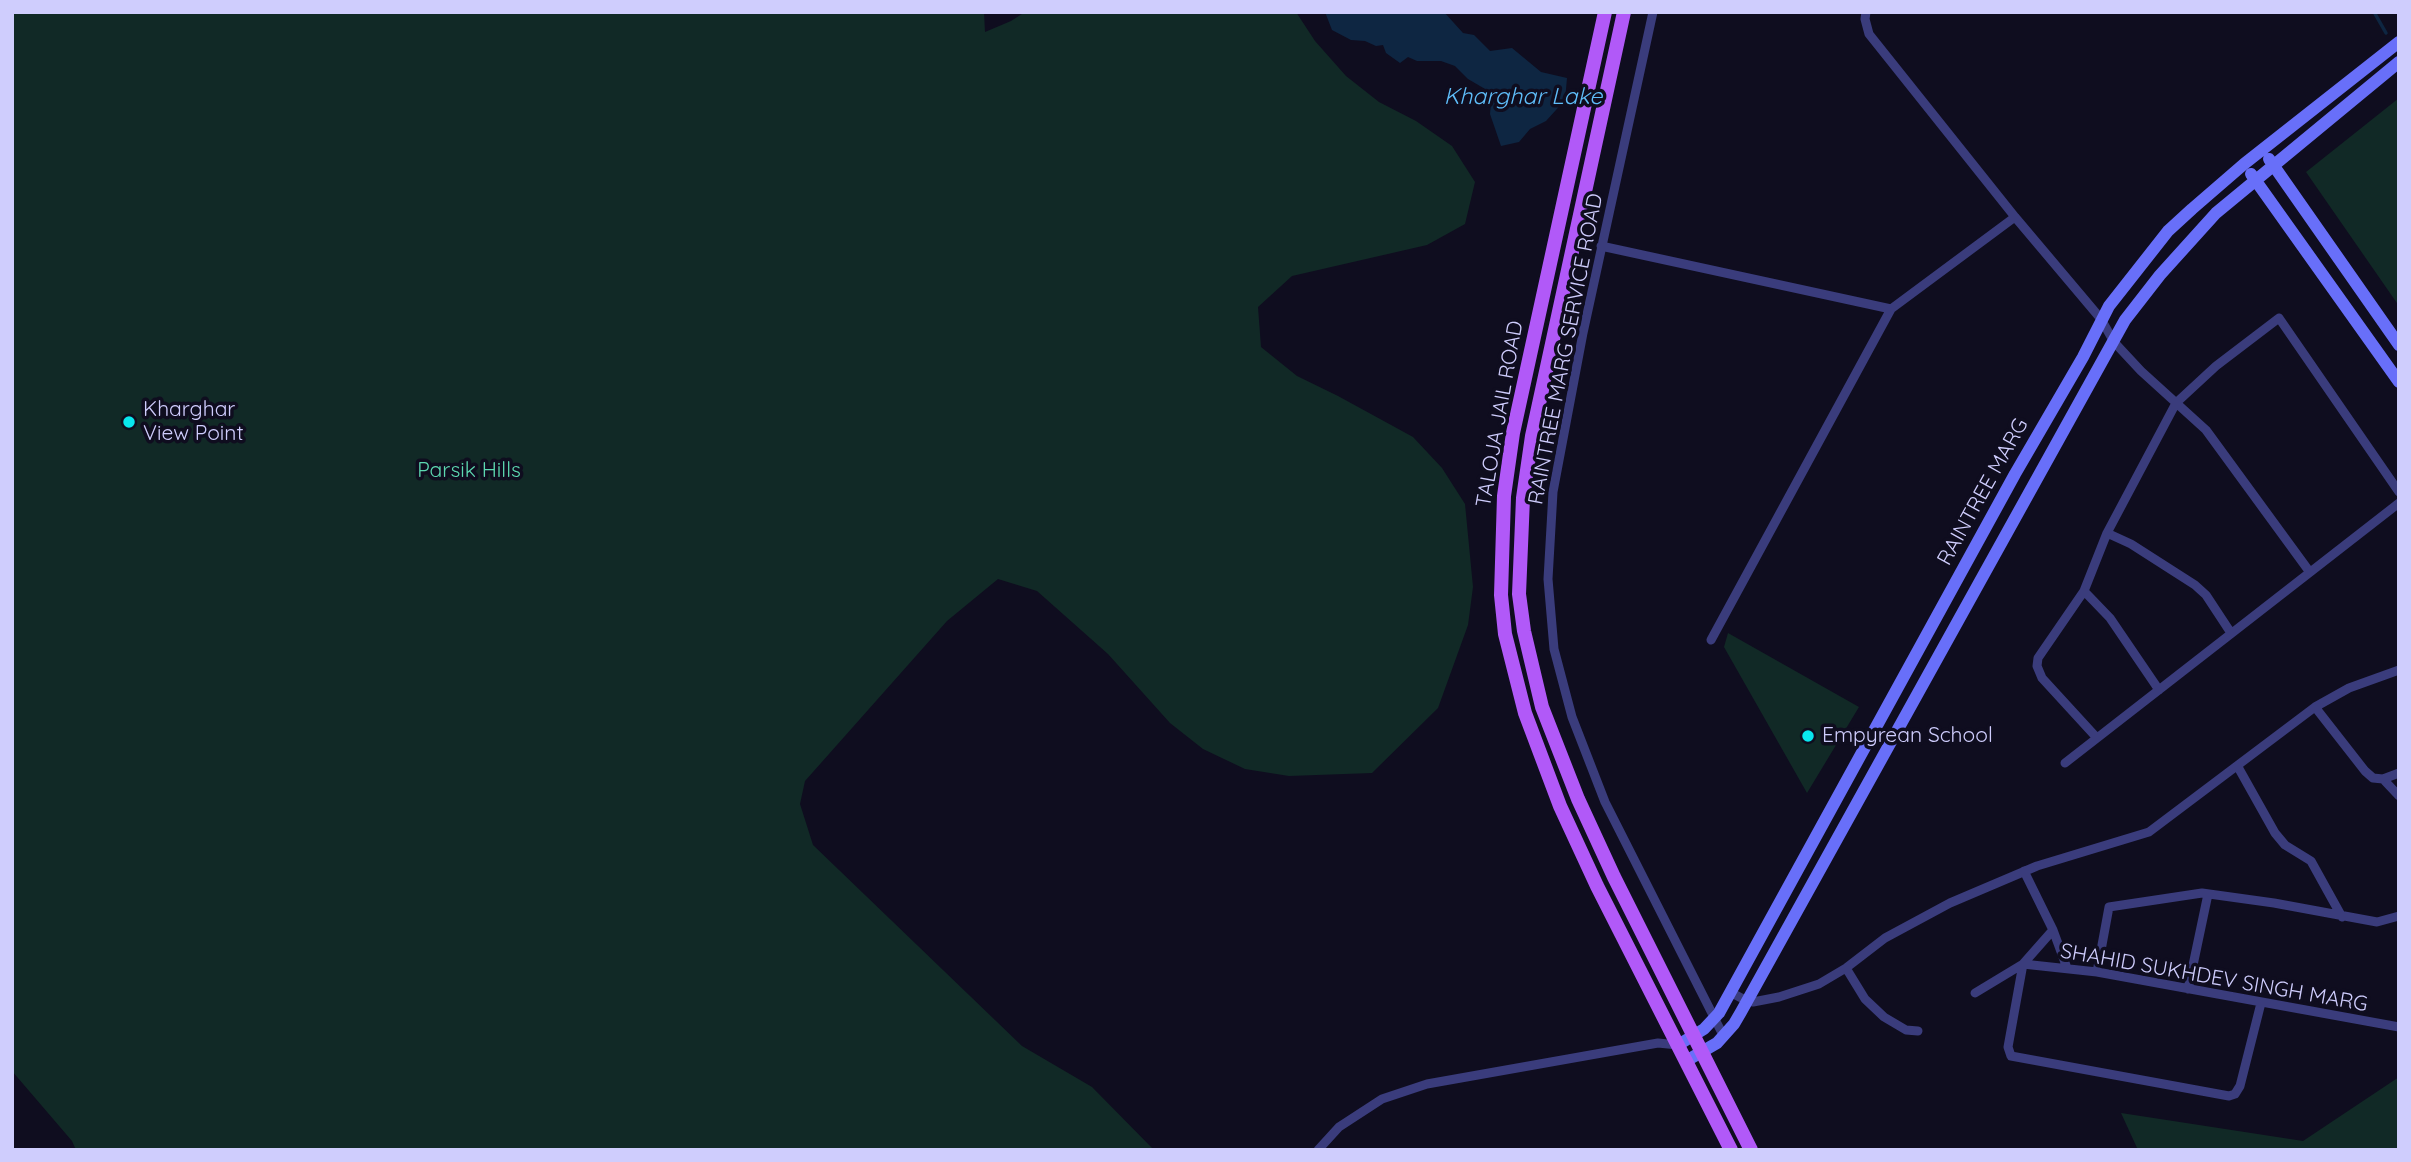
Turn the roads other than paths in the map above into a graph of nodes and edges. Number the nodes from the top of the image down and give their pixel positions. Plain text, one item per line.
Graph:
1 (1605, 12) edge
2 (1624, 12) edge
3 (1653, 12) edge
4 (1866, 12) edge
5 (2394, 45) edge
6 (2398, 63) edge
7 (2261, 152) junction
8 (2244, 164) junction
9 (2274, 165) junction
10 (2255, 181) junction
11 (2015, 217) junction
12 (1601, 246) junction
13 (1891, 309) junction
14 (2101, 319) junction
15 (2114, 342) junction
16 (2399, 345) edge
17 (2399, 382) edge
18 (2176, 404) junction
19 (2399, 492) edge
20 (2399, 503) edge
21 (2107, 533) junction
22 (2309, 571) junction
23 (2084, 591) junction
24 (2231, 633) junction
25 (1711, 640) dead end
26 (2399, 670) edge
27 (2159, 690) junction
28 (2315, 707) junction
29 (2097, 738) junction
30 (2066, 763) dead end
31 (2238, 767) junction
32 (2399, 773) edge
33 (2383, 779) junction
34 (2399, 796) edge
35 (2024, 871) junction
36 (2208, 894) junction
37 (2399, 916) edge
38 (2342, 917) junction
39 (2053, 930) junction
40 (2023, 964) junction
41 (1846, 968) junction
42 (2067, 968) junction
43 (2097, 972) junction
44 (2188, 989) junction
45 (1731, 992) junction
46 (1975, 993) dead end
47 (1747, 1001) junction
48 (2261, 1003) junction
49 (1714, 1018) junction
50 (2399, 1027) edge
51 (1918, 1031) dead end
52 (1695, 1036) junction
53 (1724, 1037) junction
54 (1678, 1045) junction
55 (1703, 1053) junction
56 (1686, 1061) junction
57 (1318, 1150) edge
58 (1731, 1150) edge
59 (1751, 1150) edge

1 - 54 main road, TALOJA JAIL ROAD
2 - 52 main road, TALOJA JAIL ROAD
3 - 12 street, RAINTREE MARG SERVICE ROAD
4 - 11 street
5 - 7 main road, RAINTREE MARG
6 - 9 main road, RAINTREE MARG
7 - 8 main road, RAINTREE MARG
7 - 9 main road
8 - 10 main road
8 - 14 main road, RAINTREE MARG
9 - 10 main road, RAINTREE MARG
9 - 16 main road
10 - 15 main road, RAINTREE MARG
10 - 17 main road
11 - 13 street
11 - 14 street
12 - 13 street
12 - 49 street, RAINTREE MARG SERVICE ROAD
13 - 25 street
14 - 15 street
14 - 45 main road, RAINTREE MARG
15 - 18 street
15 - 47 main road, RAINTREE MARG
18 - 19 street
18 - 21 street
18 - 22 street
20 - 22 street
21 - 23 street
21 - 24 street
22 - 24 street
23 - 27 street
23 - 29 street
24 - 27 street
26 - 28 street
27 - 29 street
28 - 31 street
28 - 33 street
29 - 30 street
31 - 35 street
31 - 38 street
32 - 33 street
33 - 34 street
35 - 39 street
35 - 41 street
36 - 38 street
36 - 43 street
36 - 44 street
37 - 38 street
39 - 40 street
39 - 42 street
40 - 42 street, SHAHID SUKHDEV SINGH MARG
40 - 46 street
40 - 48 street
41 - 47 street
41 - 51 street
42 - 43 street, SHAHID SUKHDEV SINGH MARG
43 - 44 street, SHAHID SUKHDEV SINGH MARG
44 - 48 street, SHAHID SUKHDEV SINGH MARG
45 - 47 street
45 - 49 main road, RAINTREE MARG
47 - 53 main road, RAINTREE MARG
48 - 50 street, SHAHID SUKHDEV SINGH MARG
49 - 52 main road, RAINTREE MARG
49 - 53 street, RAINTREE MARG SERVICE ROAD
52 - 54 main road, RAINTREE MARG
52 - 55 main road
53 - 55 main road, RAINTREE MARG
54 - 56 main road
54 - 57 street
55 - 56 main road, RAINTREE MARG
55 - 59 main road
56 - 58 main road

